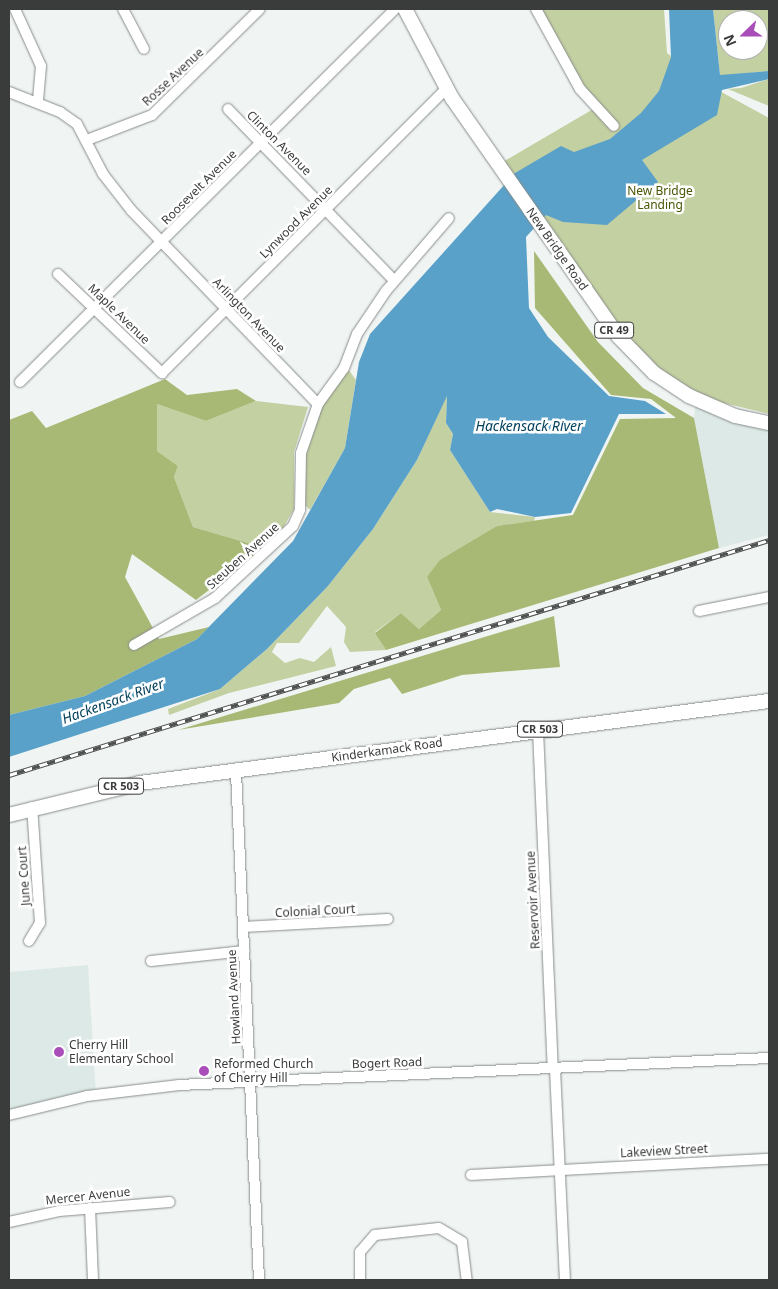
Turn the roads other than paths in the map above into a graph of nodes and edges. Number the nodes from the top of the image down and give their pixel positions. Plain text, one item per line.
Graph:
1 (15, 9) edge
2 (124, 9) edge
3 (260, 9) edge
4 (403, 9) edge
5 (536, 9) edge
6 (144, 49) dead end
7 (447, 88) junction
8 (9, 92) edge
9 (36, 102) junction
10 (228, 109) dead end
11 (614, 126) dead end
12 (87, 140) junction
13 (261, 142) junction
14 (327, 209) junction
15 (449, 218) dead end
16 (162, 242) junction
17 (58, 274) dead end
18 (394, 280) junction
19 (96, 307) junction
20 (226, 310) junction
21 (162, 373) joint
22 (20, 382) dead end
23 (318, 404) junction
24 (769, 423) edge
25 (769, 597) edge
26 (699, 611) dead end
27 (134, 645) dead end
28 (769, 702) edge
29 (538, 730) junction
30 (236, 772) junction
31 (32, 808) junction
32 (9, 815) edge
33 (388, 920) dead end
34 (243, 927) junction
35 (29, 941) dead end
36 (244, 951) junction
37 (151, 961) dead end
38 (769, 1058) edge
39 (554, 1069) junction
40 (250, 1081) junction
41 (9, 1115) edge
42 (769, 1159) edge
43 (560, 1169) junction
44 (471, 1175) dead end
45 (170, 1202) dead end
46 (90, 1208) junction
47 (9, 1222) edge
48 (93, 1280) edge
49 (259, 1280) edge
50 (360, 1280) edge
51 (467, 1280) edge
52 (565, 1280) edge

1 - 9 street
2 - 6 street
3 - 12 street, Rosse Avenue
4 - 7 main road, New Bridge Road / CR 49
4 - 13 street, Roosevelt Avenue
5 - 11 street
7 - 14 street, Lynwood Avenue
7 - 24 main road, New Bridge Road / CR 49
8 - 9 street, Arlington Avenue
9 - 12 street, Arlington Avenue
10 - 13 street, Clinton Avenue
12 - 16 street, Arlington Avenue
13 - 14 street, Clinton Avenue
13 - 16 street, Roosevelt Avenue
14 - 18 street, Clinton Avenue
14 - 20 street, Lynwood Avenue
15 - 18 street, Steuben Avenue
16 - 19 street, Roosevelt Avenue
16 - 20 street, Arlington Avenue
17 - 19 street, Maple Avenue
18 - 23 street, Steuben Avenue
19 - 21 street, Maple Avenue
19 - 22 street, Roosevelt Avenue
20 - 21 street, Lynwood Avenue
20 - 23 street, Arlington Avenue
23 - 27 street, Steuben Avenue
25 - 26 street
28 - 29 main road, Kinderkamack Road / CR 503
29 - 30 main road, Kinderkamack Road / CR 503
29 - 39 street, Reservoir Avenue
30 - 31 main road, Kinderkamack Road / CR 503
30 - 34 street, Howland Avenue
31 - 32 main road, Kinderkamack Road / CR 503
31 - 35 street, June Court
33 - 34 street, Colonial Court
34 - 36 street, Howland Avenue
36 - 37 street
36 - 40 street, Howland Avenue
38 - 39 street, Bogert Road
39 - 40 street, Bogert Road
39 - 43 street, Reservoir Avenue
40 - 41 street, Bogert Road
40 - 49 street, Howland Avenue
42 - 43 street, Lakeview Street
43 - 44 street, Lakeview Street
43 - 52 street, Reservoir Avenue
45 - 46 street, Mercer Avenue
46 - 47 street, Mercer Avenue
46 - 48 street
50 - 51 street

